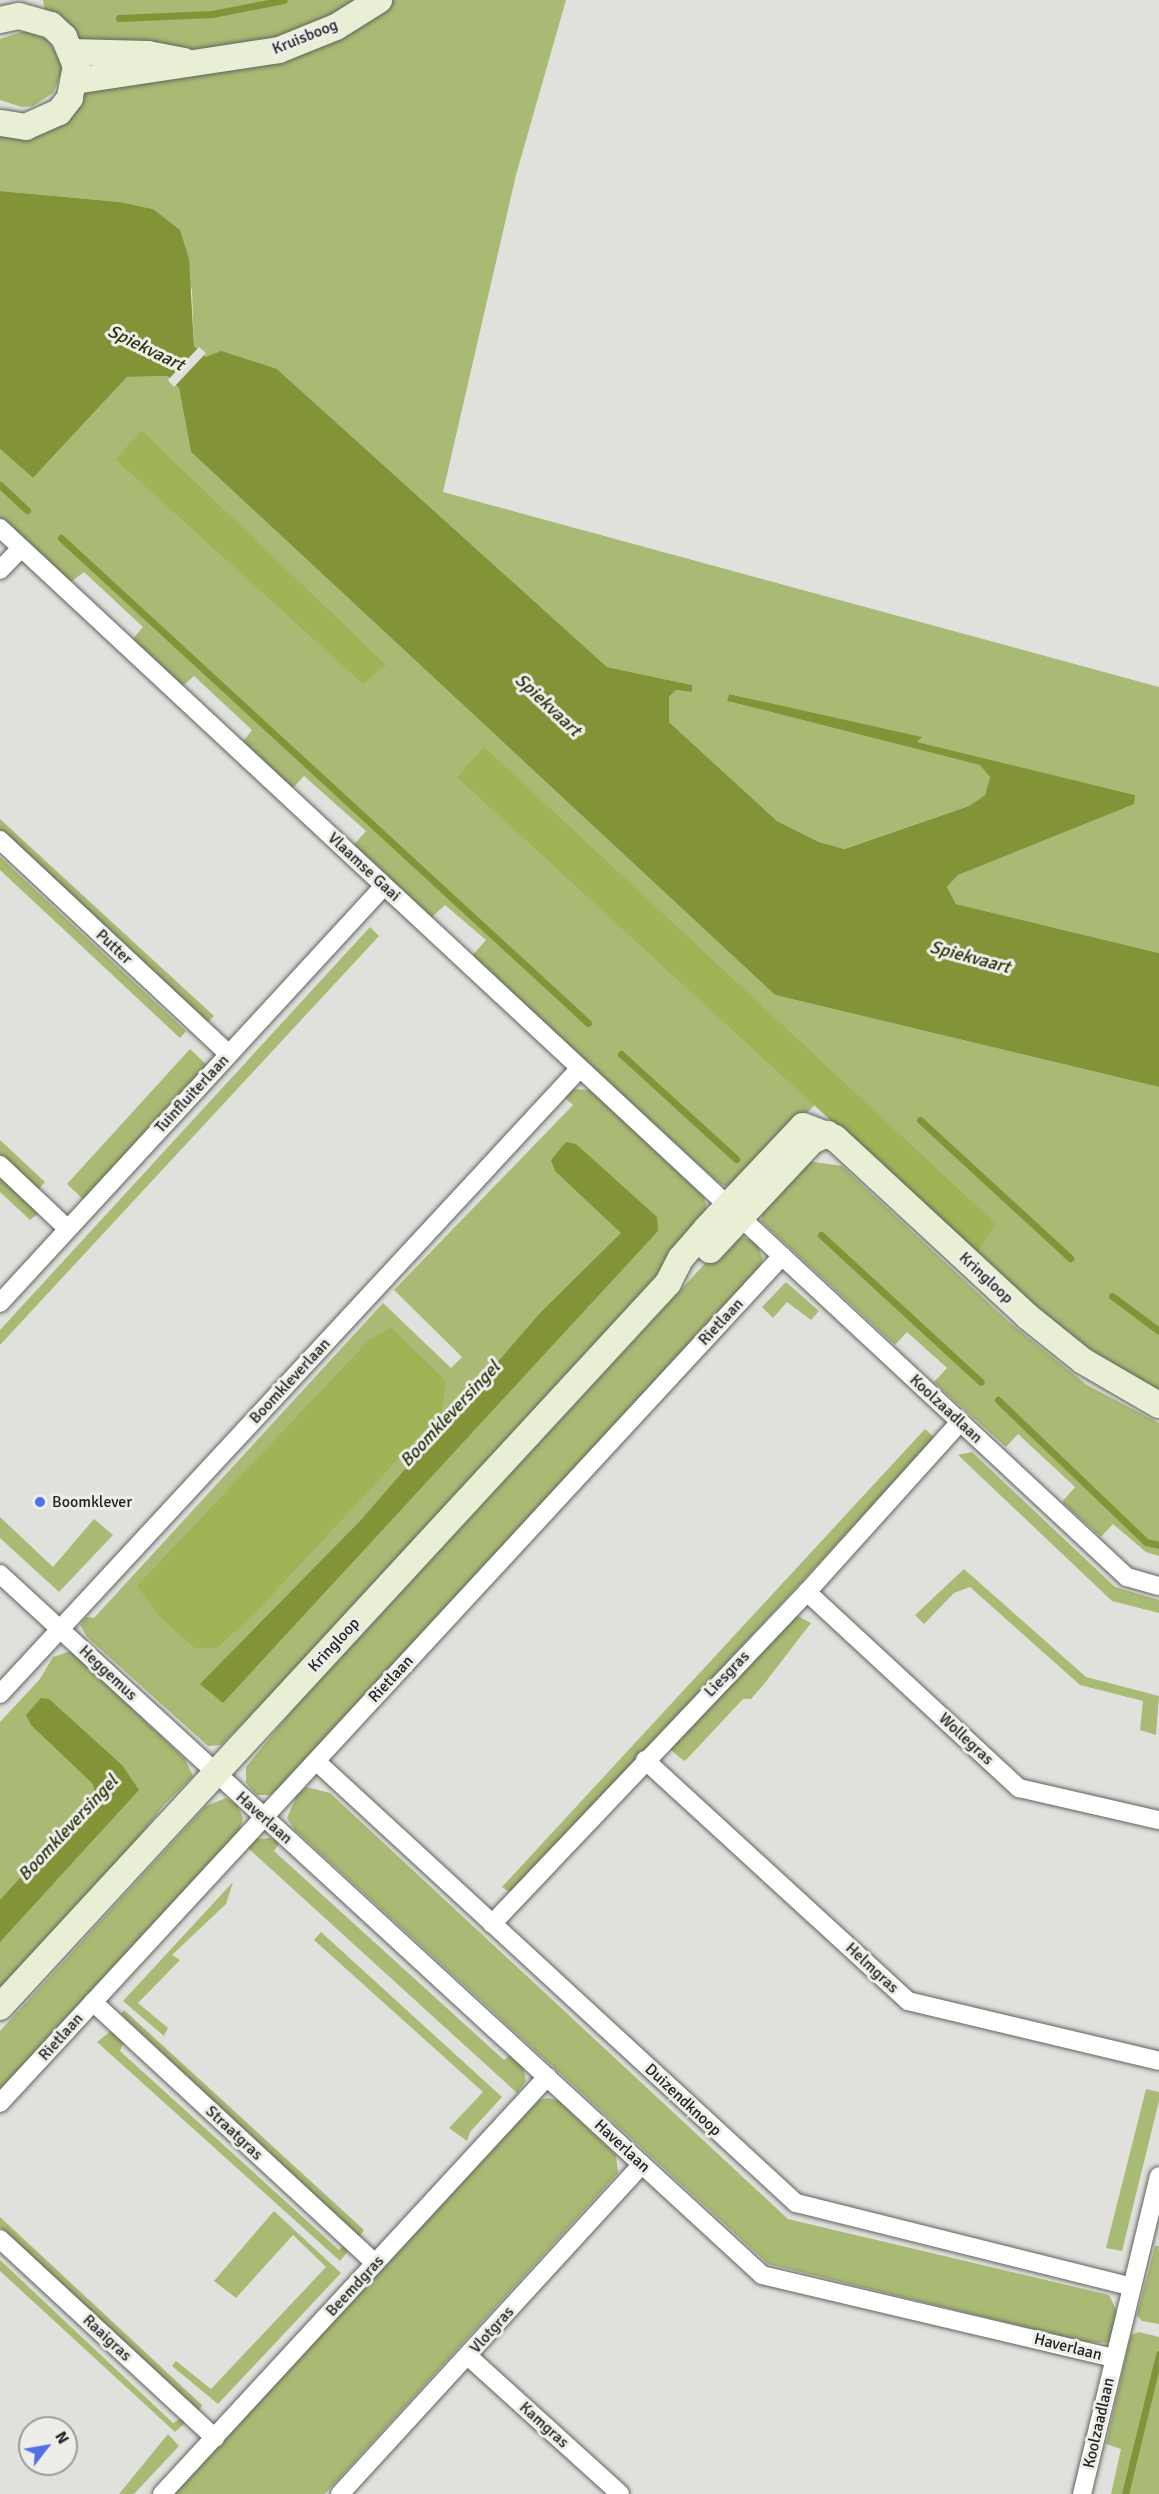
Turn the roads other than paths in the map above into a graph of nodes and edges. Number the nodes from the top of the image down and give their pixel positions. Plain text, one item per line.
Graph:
1 (379, 0) edge
2 (33, 9) edge
3 (2, 13) edge
4 (72, 52) junction
5 (190, 62) junction
6 (75, 81) junction
7 (0, 123) edge
8 (0, 528) edge
9 (21, 548) junction
10 (0, 570) edge
11 (0, 840) edge
12 (384, 886) junction
13 (229, 1054) junction
14 (580, 1068) junction
15 (0, 1165) edge
16 (735, 1211) junction
17 (68, 1228) junction
18 (782, 1256) junction
19 (0, 1303) edge
20 (1159, 1405) edge
21 (960, 1422) junction
22 (0, 1574) edge
23 (1159, 1586) edge
24 (807, 1592) junction
25 (61, 1628) junction
26 (0, 1694) edge
27 (645, 1760) junction
28 (316, 1761) junction
29 (216, 1773) junction
30 (264, 1817) junction
31 (1159, 1820) edge
32 (492, 1924) junction
33 (93, 2002) junction
34 (0, 2007) edge
35 (1159, 2061) edge
36 (547, 2077) junction
37 (0, 2103) edge
38 (642, 2164) junction
39 (1159, 2176) edge
40 (0, 2239) edge
41 (375, 2263) junction
42 (1132, 2287) junction
43 (468, 2356) junction
44 (1114, 2358) junction
45 (215, 2438) junction
46 (162, 2494) edge
47 (340, 2494) edge
48 (620, 2494) edge
49 (1082, 2494) edge

1 - 5 street, Kruisboog
2 - 3 street
2 - 4 street
4 - 5 street, Kruisboog
4 - 6 street
5 - 6 street, Kruisboog
6 - 7 street
8 - 9 street, Vlaamse Gaai
9 - 10 street
9 - 12 street, Vlaamse Gaai
11 - 13 street, Putter
12 - 13 street, Tuinfluiterlaan
12 - 14 street, Vlaamse Gaai
13 - 17 street, Tuinfluiterlaan
14 - 16 street, Vlaamse Gaai
14 - 25 street, Boomkleverlaan
15 - 17 street
16 - 18 street, Koolzaadlaan
16 - 20 street, Kringloop
16 - 29 street, Kringloop
17 - 19 street, Tuinfluiterlaan
18 - 21 street, Koolzaadlaan
18 - 28 street, Rietlaan
21 - 23 street, Koolzaadlaan
21 - 24 street, Liesgras
22 - 25 street, Heggemus
24 - 27 street, Liesgras
24 - 31 street, Wollegras
25 - 26 street, Boomkleverlaan
25 - 29 street, Heggemus
27 - 32 street, Liesgras
27 - 35 street, Helmgras
28 - 30 street, Rietlaan
28 - 32 street, Duizendknoop
29 - 30 street, Haverlaan
29 - 34 street, Kringloop
30 - 33 street, Rietlaan
30 - 36 street, Haverlaan
32 - 42 street, Duizendknoop
33 - 37 street, Rietlaan
33 - 41 street, Straatgras
36 - 38 street, Haverlaan
36 - 41 street, Beemdgras
38 - 43 street, Vlotgras
38 - 44 street, Haverlaan
39 - 42 street, Koolzaadlaan
40 - 45 street, Raaigras
41 - 45 street, Beemdgras
42 - 44 street, Koolzaadlaan
43 - 47 street, Vlotgras
43 - 48 street, Kamgras
44 - 49 street, Koolzaadlaan
45 - 46 street, Beemdgras

